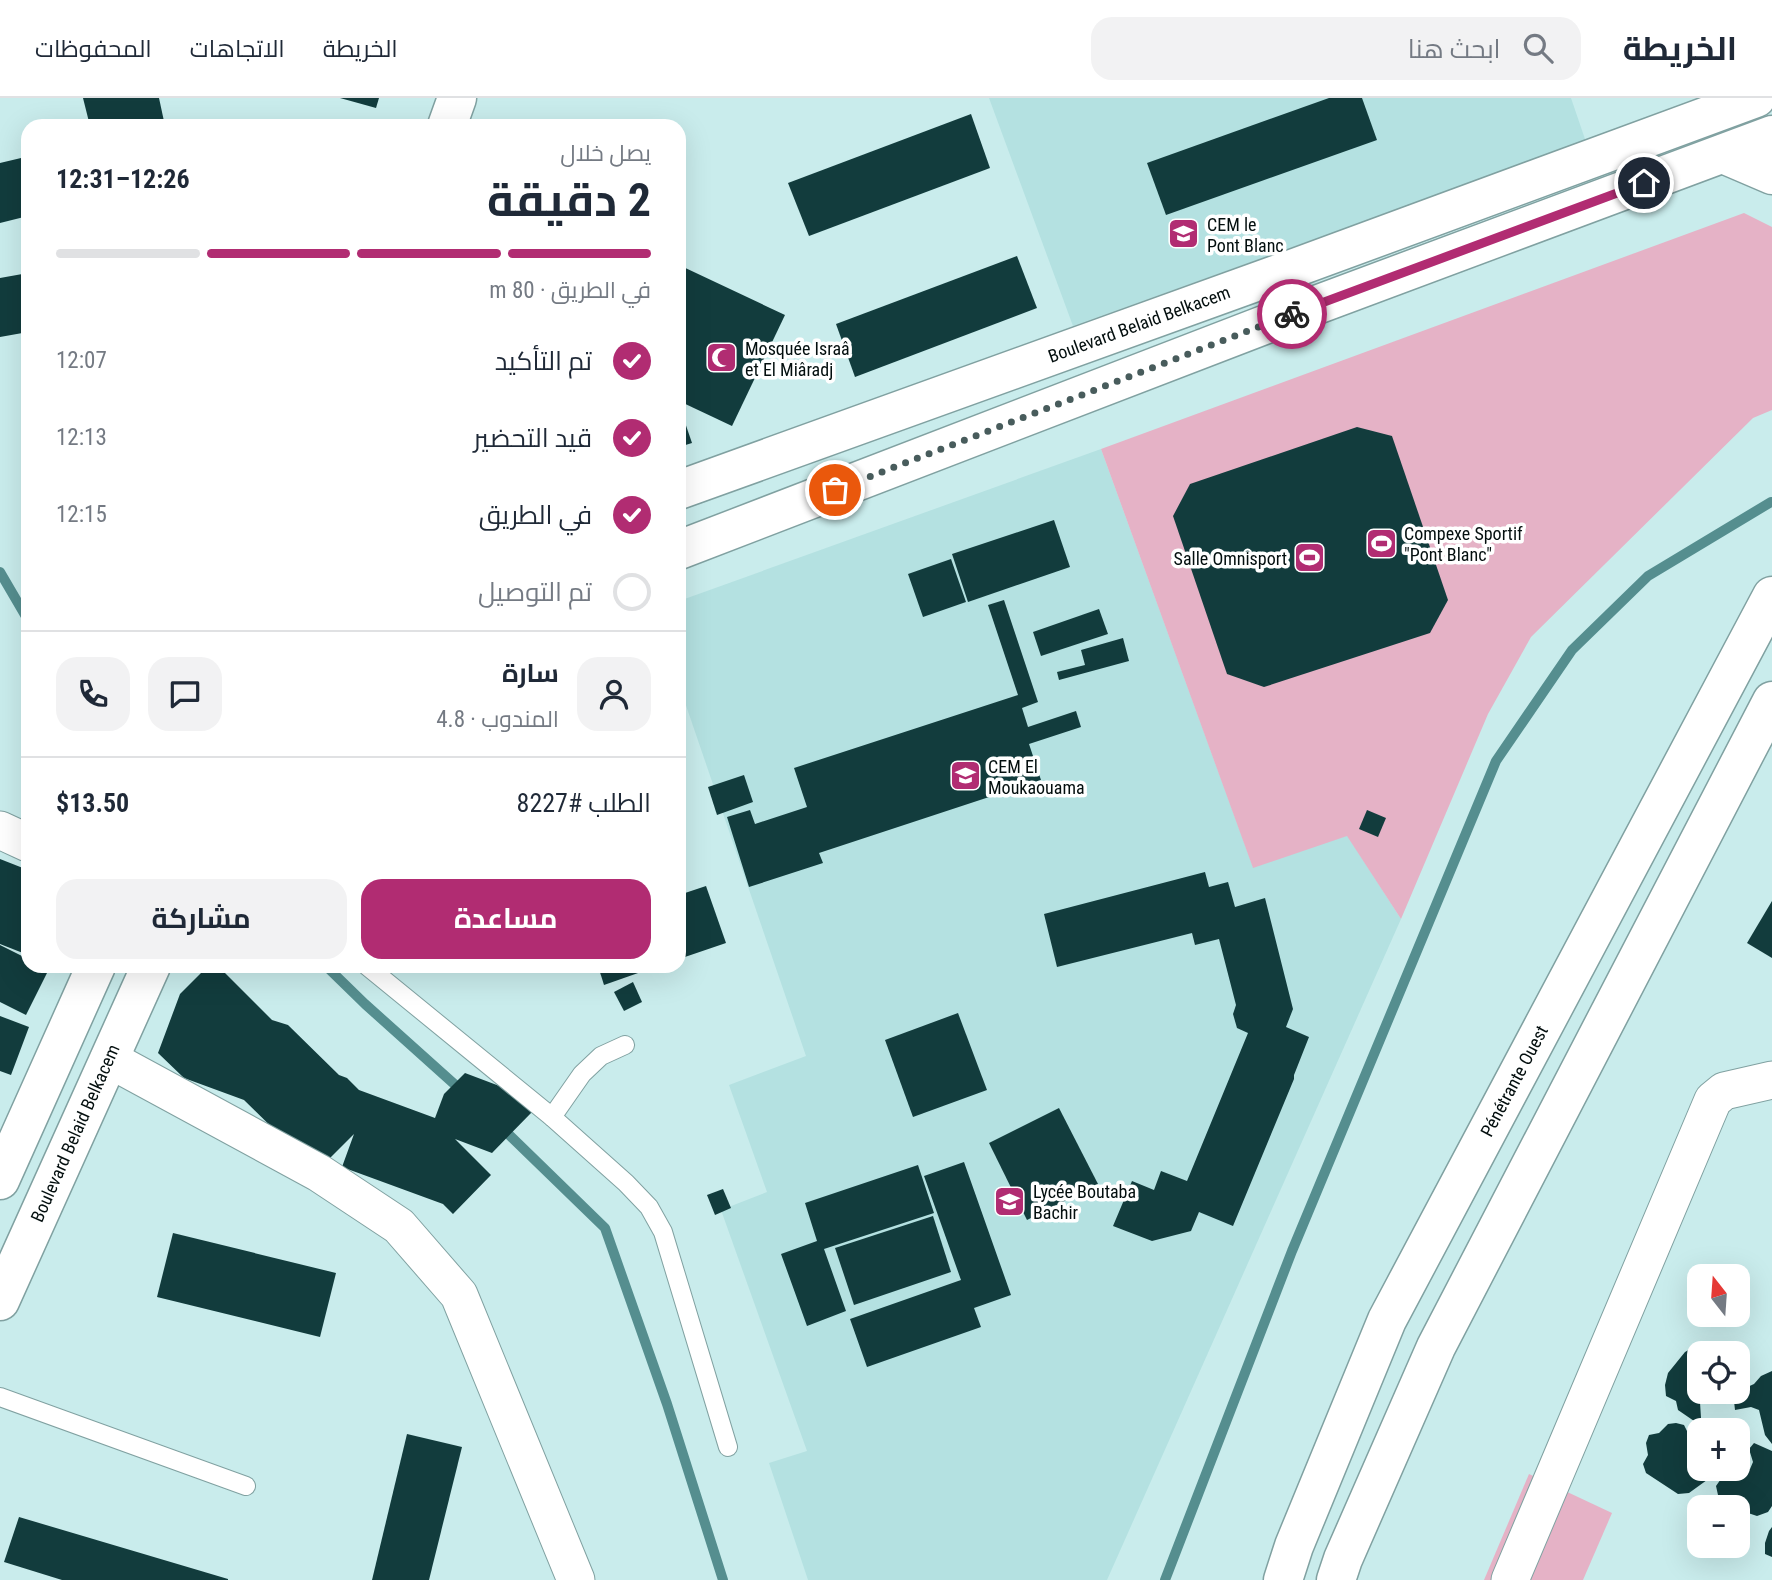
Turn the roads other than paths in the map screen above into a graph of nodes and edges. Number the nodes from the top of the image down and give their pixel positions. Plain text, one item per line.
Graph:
1 (457, 98) edge
2 (1756, 98) edge
3 (450, 119) edge
4 (1772, 135) edge
5 (1723, 154) junction
6 (1772, 175) edge
7 (686, 487) edge
8 (686, 547) edge
9 (1772, 596) edge
10 (1772, 701) edge
11 (0, 830) edge
12 (21, 840) edge
13 (93, 973) edge
14 (148, 973) edge
15 (376, 973) edge
16 (625, 1045) dead end
17 (109, 1059) junction
18 (1772, 1080) edge
19 (552, 1117) junction
20 (0, 1180) edge
21 (0, 1301) edge
22 (0, 1396) edge
23 (728, 1447) dead end
24 (246, 1486) dead end
25 (576, 1580) edge
26 (1283, 1580) edge
27 (1336, 1580) edge
28 (1510, 1580) edge

1 - 3 main road
2 - 7 main road, Boulevard Belaid Belkacem
4 - 5 main road
5 - 6 main road
5 - 8 main road
9 - 26 main road, Pénétrante Ouest
10 - 27 main road
11 - 12 street
13 - 20 main road
14 - 17 main road, Boulevard Belaid Belkacem
15 - 19 lane
16 - 19 lane
17 - 21 main road, Boulevard Belaid Belkacem
17 - 25 street
18 - 28 street
19 - 23 lane
22 - 24 lane

